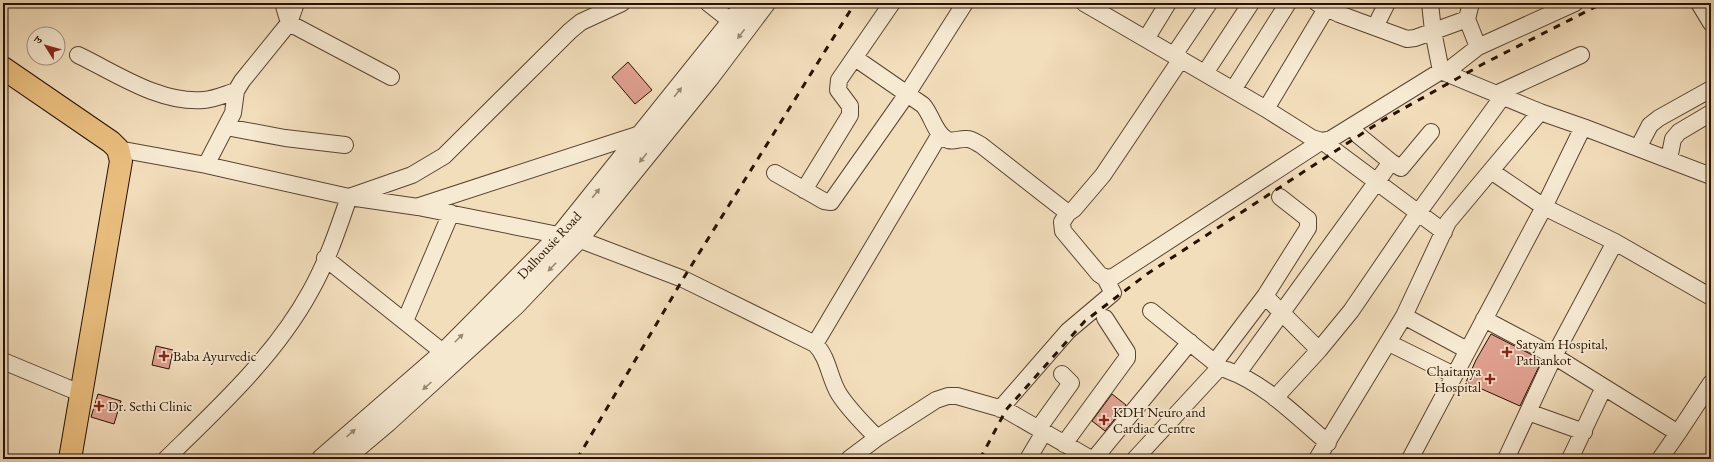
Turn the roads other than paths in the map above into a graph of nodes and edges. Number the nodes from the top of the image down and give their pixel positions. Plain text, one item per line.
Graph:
1 (282, 3) edge
2 (296, 3) edge
3 (622, 3) edge
4 (708, 3) edge
5 (747, 3) edge
6 (765, 3) edge
7 (892, 3) edge
8 (965, 3) edge
9 (1084, 3) edge
10 (1168, 3) edge
11 (1209, 3) edge
12 (1250, 3) edge
13 (1288, 3) edge
14 (1387, 3) edge
15 (1430, 3) edge
16 (1471, 3) edge
17 (1575, 3) edge
18 (1699, 3) edge
19 (1332, 7) edge
20 (1467, 19) junction
21 (732, 22) junction
22 (289, 23) junction
23 (1711, 23) edge
24 (1375, 27) junction
25 (1433, 31) junction
26 (1146, 39) junction
27 (1478, 47) junction
28 (78, 55) dead end
29 (1581, 55) dead end
30 (1177, 57) junction
31 (855, 58) junction
32 (1443, 71) junction
33 (1204, 73) junction
34 (6, 76) edge
35 (391, 77) dead end
36 (1711, 89) edge
37 (1233, 90) junction
38 (236, 91) junction
39 (907, 94) junction
40 (1499, 95) junction
41 (1266, 109) junction
42 (1540, 112) junction
43 (1711, 113) edge
44 (672, 123) junction
45 (1583, 127) junction
46 (226, 128) junction
47 (645, 132) junction
48 (1431, 132) dead end
49 (940, 134) junction
50 (1358, 135) dead end
51 (1322, 141) junction
52 (345, 145) dead end
53 (1638, 148) junction
54 (118, 149) junction
55 (1668, 159) junction
56 (1391, 162) junction
57 (206, 165) junction
58 (1491, 171) junction
59 (775, 173) dead end
60 (1711, 176) edge
61 (1376, 182) junction
62 (804, 190) junction
63 (349, 197) junction
64 (1280, 198) dead end
65 (418, 207) junction
66 (1544, 207) junction
67 (451, 213) junction
68 (1068, 213) junction
69 (1418, 213) junction
70 (1444, 232) junction
71 (570, 237) junction
72 (1615, 242) junction
73 (326, 258) junction
74 (1105, 278) junction
75 (1265, 296) junction
76 (1711, 297) edge
77 (1151, 311) dead end
78 (1282, 314) junction
79 (1404, 316) junction
80 (1105, 318) dead end
81 (1484, 319) junction
82 (405, 321) junction
83 (1190, 342) junction
84 (1389, 343) junction
85 (815, 344) junction
86 (1319, 350) junction
87 (1467, 350) junction
88 (444, 353) junction
89 (1554, 356) junction
90 (3, 361) edge
91 (1218, 364) junction
92 (1238, 373) junction
93 (1062, 374) dead end
94 (1454, 375) junction
95 (1711, 383) edge
96 (1604, 388) junction
97 (80, 393) junction
98 (1275, 398) junction
99 (1000, 409) junction
100 (1528, 412) junction
101 (1041, 430) junction
102 (1584, 432) junction
103 (1678, 433) junction
104 (877, 438) junction
105 (1328, 443) junction
106 (1064, 444) junction
107 (329, 458) edge
108 (70, 459) edge
109 (166, 459) edge
110 (849, 459) edge
111 (1028, 459) edge
112 (1091, 459) edge
113 (1094, 459) edge
114 (1135, 459) edge
115 (1317, 459) edge
116 (1410, 459) edge
117 (1506, 459) edge
118 (1570, 459) edge
119 (1660, 459) edge

1 - 22 street
2 - 22 street
3 - 63 street
4 - 21 street
5 - 21 street, Dalhousie Road
6 -> 44 street, Dalhousie Road
7 - 31 street
8 - 39 street
9 - 26 street
10 - 26 street
11 - 30 street
12 - 33 street
13 - 37 street
14 - 24 street
15 - 25 street
16 - 20 street
17 - 27 street
18 - 23 street
19 - 24 street
19 - 41 street
20 - 25 street
20 - 27 street
47 -> 21 street, Dalhousie Road
22 - 35 street
22 - 38 street
24 - 25 street
25 - 32 street
26 - 30 street
27 - 32 street
28 - 38 street
29 - 40 street
30 - 33 street
30 - 68 street
31 - 39 street
31 - 62 street
32 - 40 street
32 - 51 street
33 - 37 street
34 - 54 main road
36 - 53 street
37 - 41 street
38 - 46 street
39 - 49 street
39 - 62 street
40 - 42 street
40 - 69 street
41 - 51 street
42 - 45 street
42 - 58 street
43 - 55 street
44 - 47 street
44 -> 71 street, Dalhousie Road
45 - 53 street
45 - 66 street
46 - 52 street
46 - 57 street
47 - 65 street
71 -> 47 street, Dalhousie Road
48 - 56 street
49 - 68 street
49 - 85 street
50 - 56 street
51 - 61 street
51 - 74 street
53 - 55 street
54 - 57 street
54 - 97 main road
55 - 60 street
56 - 61 street
57 - 63 street
58 - 66 street
58 - 70 street
59 - 62 street
61 - 69 street
61 - 78 street
63 - 65 street
63 - 73 street
64 - 75 street
65 - 67 street
66 - 72 street
66 - 81 street
67 - 71 street
67 - 82 street
68 - 74 street
69 - 70 street
69 - 86 street
70 - 79 street
71 - 85 street
88 -> 71 street, Dalhousie Road
71 -> 107 street, Dalhousie Road
72 - 76 street
72 - 89 street
73 - 82 street
73 - 109 street
74 - 99 street
75 - 78 street
75 - 91 street
77 - 83 street
78 - 86 street
78 - 92 street
79 - 84 street
79 - 87 street
80 - 106 street
81 - 87 street
81 - 89 street
82 - 88 street
83 - 91 street
83 - 113 street
84 - 94 street
84 - 105 street
85 - 104 street
86 - 98 street
87 - 94 street
107 -> 88 street, Dalhousie Road
89 - 96 street
89 - 100 street
90 - 97 street
91 - 92 street
91 - 114 street
92 - 98 street
93 - 101 street
94 - 116 street
95 - 103 street
96 - 102 street
96 - 103 street
97 - 108 main road
98 - 105 street
99 - 101 street
99 - 104 street
100 - 102 street
100 - 117 street
101 - 106 street
101 - 111 street
102 - 118 street
103 - 119 street
104 - 110 street
105 - 115 street
106 - 112 street

